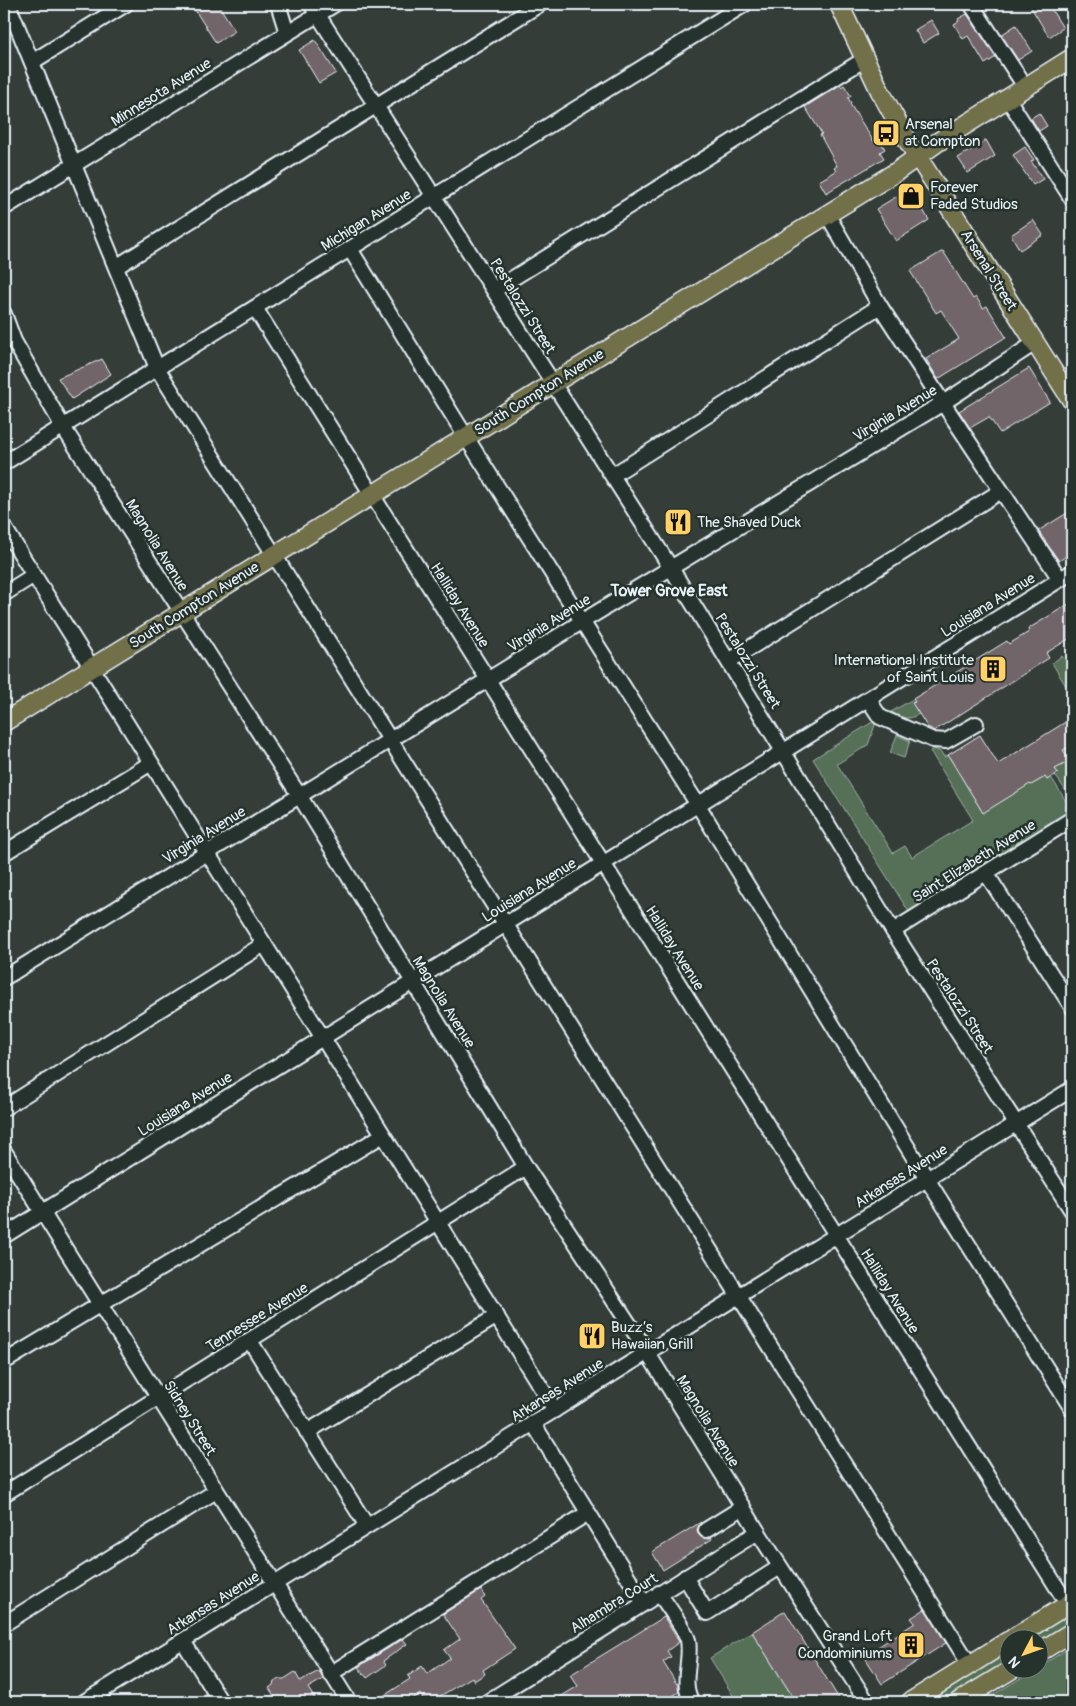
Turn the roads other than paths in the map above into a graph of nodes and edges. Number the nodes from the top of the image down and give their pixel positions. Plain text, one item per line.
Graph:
1 (8, 4) edge
2 (126, 4) edge
3 (278, 4) edge
4 (335, 4) edge
5 (540, 4) edge
6 (745, 4) edge
7 (839, 4) edge
8 (971, 4) edge
9 (315, 9) edge
10 (288, 33) junction
11 (1072, 58) edge
12 (865, 59) junction
13 (32, 62) junction
14 (1026, 88) junction
15 (1008, 98) junction
16 (377, 105) junction
17 (918, 157) junction
18 (74, 165) junction
19 (435, 196) junction
20 (1072, 199) edge
21 (4, 208) edge
22 (827, 214) junction
23 (350, 249) junction
24 (116, 267) junction
25 (494, 290) junction
26 (880, 306) junction
27 (255, 308) junction
28 (4, 314) edge
29 (1035, 343) junction
30 (157, 368) junction
31 (553, 384) junction
32 (1072, 401) edge
33 (943, 403) junction
34 (63, 427) junction
35 (466, 437) junction
36 (4, 463) edge
37 (613, 475) junction
38 (1001, 491) junction
39 (372, 495) junction
40 (4, 527) edge
41 (275, 555) junction
42 (672, 568) junction
43 (34, 575) junction
44 (1066, 576) edge
45 (4, 594) edge
46 (181, 613) junction
47 (583, 621) junction
48 (729, 661) junction
49 (92, 668) junction
50 (488, 680) junction
51 (868, 699) junction
52 (4, 722) edge
53 (976, 724) dead end
54 (390, 739) junction
55 (785, 751) junction
56 (151, 763) junction
57 (299, 795) junction
58 (698, 805) junction
59 (1072, 819) edge
60 (207, 852) junction
61 (4, 853) edge
62 (603, 864) junction
63 (986, 872) junction
64 (506, 924) junction
65 (893, 931) junction
66 (264, 944) junction
67 (4, 978) edge
68 (413, 982) junction
69 (1072, 1007) edge
70 (323, 1038) junction
71 (1072, 1089) edge
72 (4, 1108) edge
73 (1016, 1124) junction
74 (383, 1135) junction
75 (4, 1151) edge
76 (526, 1167) junction
77 (927, 1178) junction
78 (1072, 1211) edge
79 (42, 1212) junction
80 (438, 1223) junction
81 (4, 1236) edge
82 (836, 1236) junction
83 (739, 1295) junction
84 (100, 1305) junction
85 (497, 1316) junction
86 (250, 1341) junction
87 (647, 1353) junction
88 (4, 1362) edge
89 (158, 1398) junction
90 (1072, 1409) edge
91 (555, 1410) junction
92 (533, 1424) junction
93 (307, 1432) junction
94 (216, 1491) junction
95 (4, 1494) edge
96 (742, 1507) junction
97 (588, 1513) junction
98 (367, 1526) junction
99 (706, 1530) dead end
100 (758, 1532) junction
101 (780, 1567) junction
102 (685, 1578) junction
103 (274, 1584) junction
104 (659, 1593) junction
105 (644, 1603) junction
106 (1070, 1603) edge
107 (4, 1624) edge
108 (1029, 1628) edge
109 (1072, 1632) edge
110 (183, 1641) junction
111 (998, 1647) edge
112 (1048, 1647) edge
113 (970, 1665) junction
114 (330, 1674) junction
115 (998, 1678) edge
116 (88, 1701) edge
117 (221, 1702) edge
118 (349, 1702) edge
119 (487, 1702) edge
120 (692, 1702) edge
121 (867, 1702) edge
122 (910, 1702) edge
123 (958, 1702) edge

1 - 13 street
2 - 13 street
3 - 10 street
4 - 9 street, Minnesota Avenue
5 - 16 street
6 - 19 street, Michigan Avenue
7 - 12 main road, Arsenal Street
8 - 14 street
9 - 10 street, Minnesota Avenue
9 - 16 street, Pestalozzi Street
10 - 18 street, Minnesota Avenue
11 - 14 main road, South Compton Avenue
12 - 17 main road, Arsenal Street
12 - 25 street
13 - 18 street
14 - 15 main road, South Compton Avenue
15 - 17 main road, South Compton Avenue
15 - 20 street
16 - 19 street, Pestalozzi Street
16 - 24 street
17 - 22 main road, South Compton Avenue
17 - 29 main road, Arsenal Street
18 - 21 street, Minnesota Avenue
18 - 24 street
19 - 23 street, Michigan Avenue
19 - 25 street, Pestalozzi Street
22 - 26 street
22 - 31 main road, South Compton Avenue
23 - 27 street, Michigan Avenue
23 - 35 street
24 - 30 street
25 - 31 street, Pestalozzi Street
26 - 33 street
26 - 37 street
27 - 30 street, Michigan Avenue
27 - 39 street, Halliday Avenue
28 - 34 street, Magnolia Avenue
29 - 32 main road, Arsenal Street
29 - 33 street, Virginia Avenue
30 - 34 street, Michigan Avenue
30 - 41 street
31 - 35 main road, South Compton Avenue
31 - 37 street, Pestalozzi Street
33 - 38 street
33 - 42 street, Virginia Avenue
34 - 36 street, Michigan Avenue
34 - 46 street, Magnolia Avenue
35 - 39 main road, South Compton Avenue
35 - 47 street
37 - 42 street, Pestalozzi Street
38 - 44 street
38 - 48 street
39 - 41 main road, South Compton Avenue
39 - 50 street, Halliday Avenue
40 - 43 street
41 - 46 main road, South Compton Avenue
41 - 54 street
42 - 47 street, Virginia Avenue
42 - 48 street, Pestalozzi Street
43 - 45 street
43 - 49 street
44 - 51 street, Louisiana Avenue
46 - 49 main road, South Compton Avenue
46 - 57 street, Magnolia Avenue
47 - 50 street, Virginia Avenue
47 - 58 street
48 - 55 street, Pestalozzi Street
49 - 52 main road, South Compton Avenue
49 - 56 street
50 - 54 street, Virginia Avenue
50 - 62 street, Halliday Avenue
51 - 53 street
51 - 55 street, Louisiana Avenue
54 - 57 street, Virginia Avenue
54 - 64 street
55 - 58 street, Louisiana Avenue
55 - 65 street, Pestalozzi Street
56 - 60 street
56 - 61 street
57 - 60 street, Virginia Avenue
57 - 68 street, Magnolia Avenue
58 - 62 street, Louisiana Avenue
58 - 77 street
59 - 63 street, Saint Elizabeth Avenue
60 - 66 street
60 - 67 street, Virginia Avenue
62 - 64 street, Louisiana Avenue
62 - 82 street, Halliday Avenue
63 - 65 street, Saint Elizabeth Avenue
63 - 69 street
64 - 68 street, Louisiana Avenue
64 - 83 street
65 - 73 street, Pestalozzi Street
66 - 70 street
66 - 72 street
68 - 70 street, Louisiana Avenue
68 - 76 street, Magnolia Avenue
70 - 74 street
70 - 79 street, Louisiana Avenue
71 - 73 street, Arkansas Avenue
73 - 77 street, Arkansas Avenue
73 - 78 street, Pestalozzi Street
74 - 80 street
74 - 84 street
75 - 79 street, Sidney Street
76 - 80 street, Tennessee Avenue
76 - 87 street, Magnolia Avenue
77 - 82 street, Arkansas Avenue
77 - 90 street
79 - 81 street, Louisiana Avenue
79 - 84 street, Sidney Street
80 - 85 street
80 - 86 street, Tennessee Avenue
82 - 83 street, Arkansas Avenue
82 - 106 street, Halliday Avenue
83 - 87 street, Arkansas Avenue
83 - 113 street
84 - 88 street
84 - 89 street, Sidney Street
85 - 91 street
85 - 93 street
86 - 89 street, Tennessee Avenue
86 - 93 street
87 - 91 street, Arkansas Avenue
87 - 96 street, Magnolia Avenue
89 - 94 street, Sidney Street
89 - 95 street, Tennessee Avenue
91 - 92 street, Arkansas Avenue
92 - 97 street
92 - 98 street, Arkansas Avenue
93 - 98 street
94 - 103 street, Sidney Street
94 - 107 street
96 - 99 street
96 - 100 street, Magnolia Avenue
97 - 105 street
97 - 114 street
98 - 103 street, Arkansas Avenue
100 - 101 street, Magnolia Avenue
100 - 102 street, Alhambra Court
101 - 102 street
101 - 121 street, Magnolia Avenue
102 - 104 street, Alhambra Court
103 - 110 street, Arkansas Avenue
103 - 114 street, Sidney Street
104 - 105 street, Alhambra Court
104 - 120 street
105 - 119 street, Alhambra Court
106 - 108 main road
109 - 112 main road
110 - 116 street, Arkansas Avenue
110 - 117 street
111 - 113 main road
113 - 122 main road
114 - 118 street, Sidney Street
115 - 123 main road

